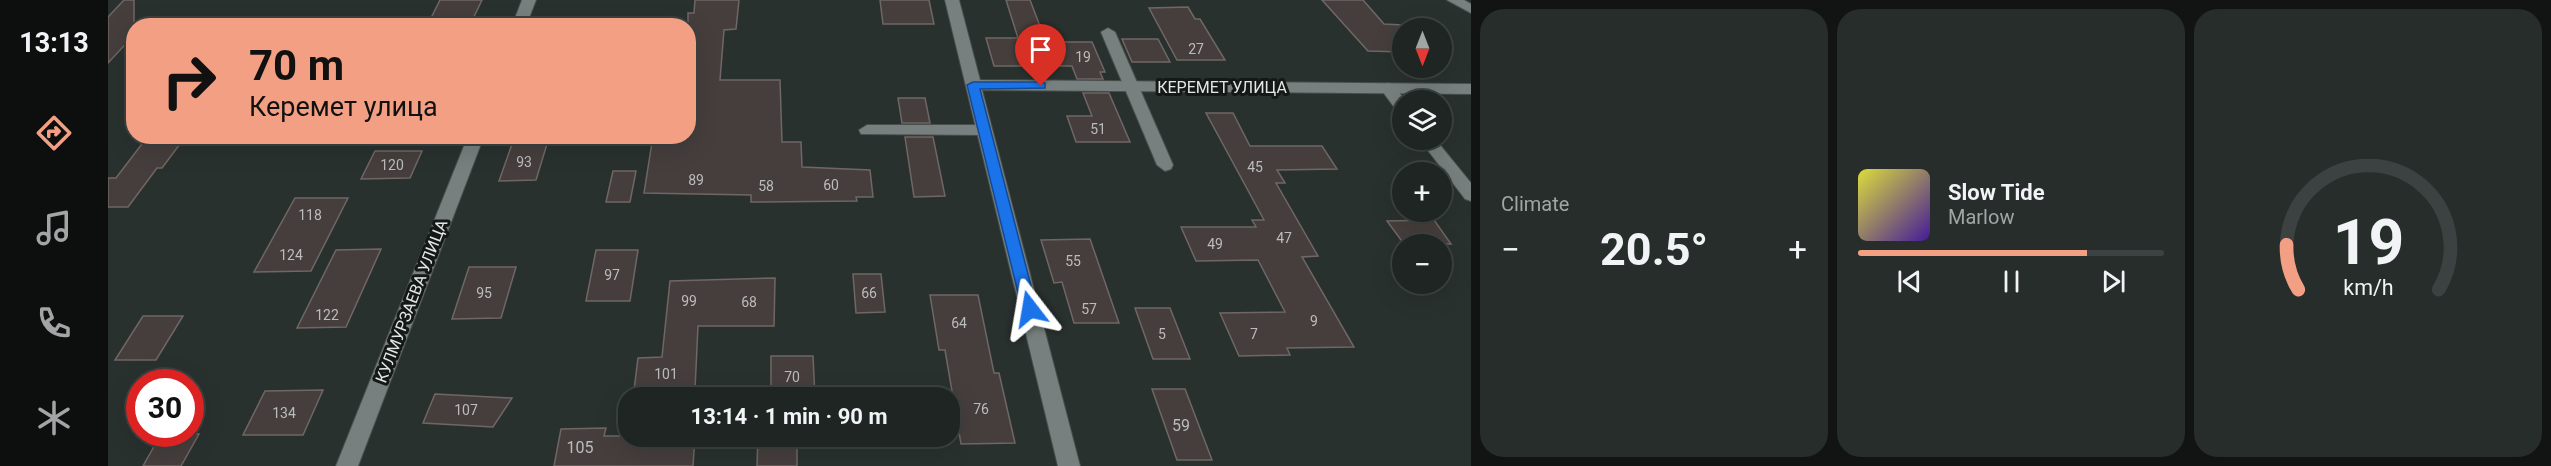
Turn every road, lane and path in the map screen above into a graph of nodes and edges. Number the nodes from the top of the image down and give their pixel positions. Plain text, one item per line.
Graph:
1 (529, 0) edge
2 (952, 0) edge
3 (1454, 0) edge
4 (1471, 9) edge
5 (522, 18) edge
6 (1108, 32) dead end
7 (973, 85) junction
8 (1132, 86) junction
9 (1388, 88) junction
10 (1471, 89) edge
11 (1392, 93) edge
12 (867, 130) dead end
13 (984, 130) junction
14 (473, 144) edge
15 (1436, 150) edge
16 (1165, 165) dead end
17 (1471, 195) edge
18 (347, 466) edge
19 (1069, 466) edge

1 - 5 street
2 - 7 street
3 - 4 street
6 - 8 street
7 - 8 street, КЕРЕМЕТ УЛИЦА
7 - 13 street
8 - 9 street, КЕРЕМЕТ УЛИЦА
8 - 16 street
9 - 10 street, КЕРЕМЕТ УЛИЦА
9 - 11 street
12 - 13 street
13 - 19 street
14 - 18 street, КУЛМУРЗАЕВА УЛИЦА
15 - 17 street

